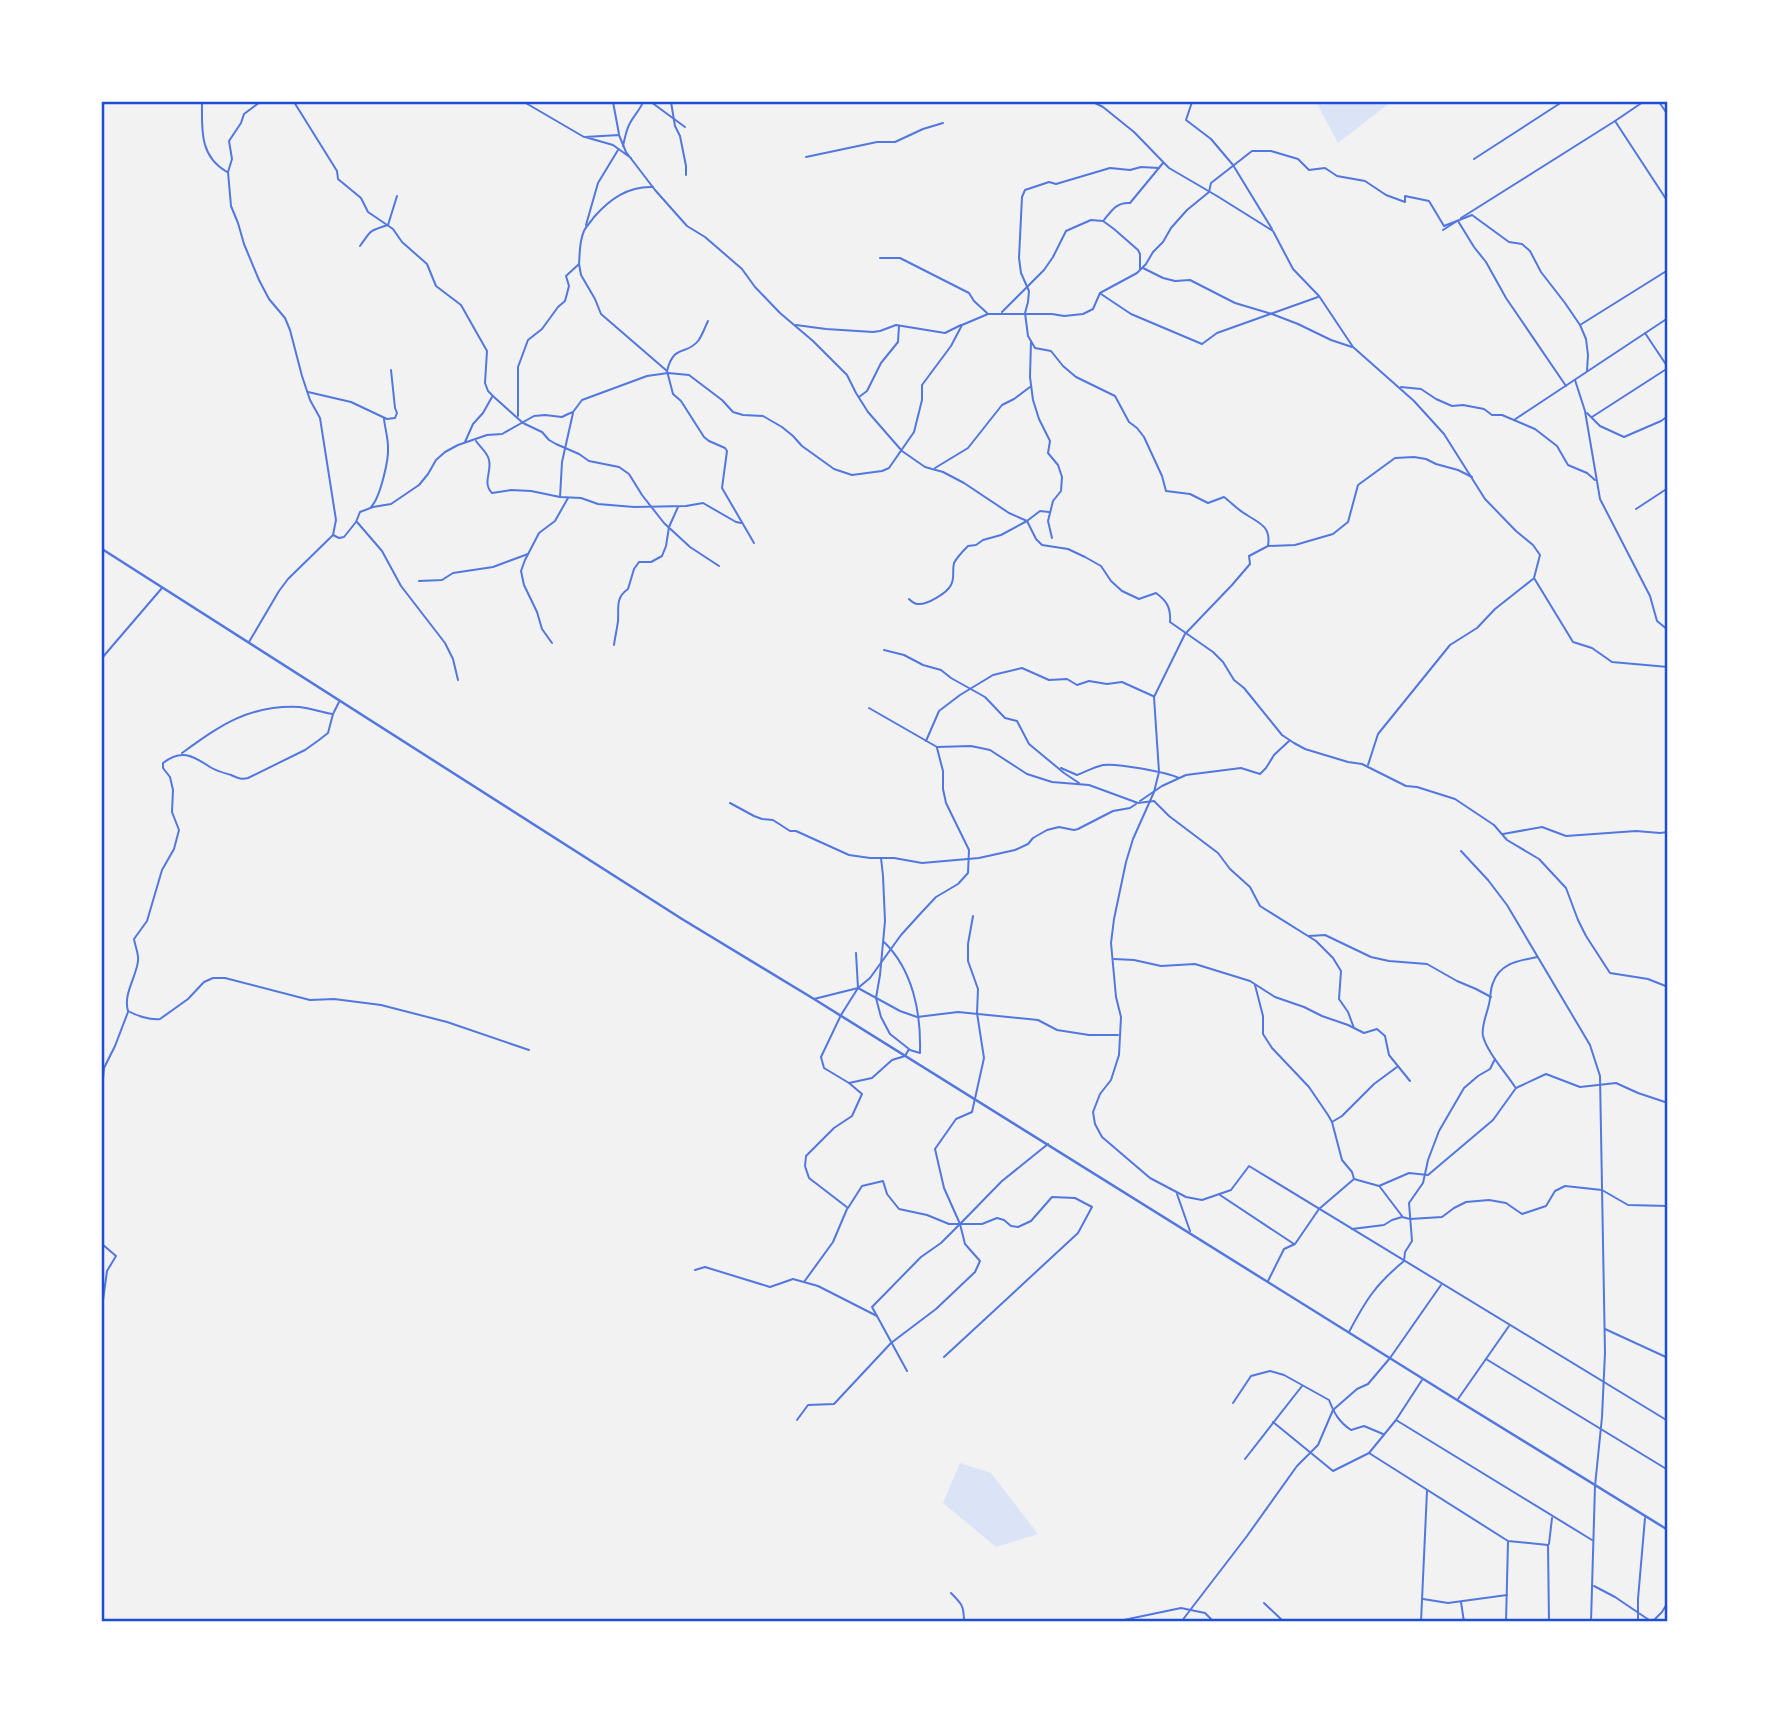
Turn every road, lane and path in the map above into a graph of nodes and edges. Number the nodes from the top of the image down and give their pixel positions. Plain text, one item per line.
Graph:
1 (202, 102) edge
2 (260, 102) edge
3 (294, 102) edge
4 (524, 102) edge
5 (613, 102) edge
6 (643, 102) edge
7 (651, 102) edge
8 (671, 102) edge
9 (1093, 102) edge
10 (1192, 102) edge
11 (1562, 102) edge
12 (1643, 102) edge
13 (1658, 102) edge
14 (1668, 115) edge
15 (674, 119) junction
16 (1615, 121) junction
17 (943, 123) dead end
18 (685, 127) dead end
19 (619, 135) junction
20 (585, 138) junction
21 (623, 148) junction
22 (619, 149) junction
23 (806, 157) dead end
24 (631, 158) junction
25 (1474, 159) dead end
26 (1164, 162) junction
27 (1233, 165) junction
28 (1159, 168) junction
29 (228, 172) junction
30 (686, 176) dead end
31 (653, 187) junction
32 (1209, 191) junction
33 (397, 196) dead end
34 (1668, 202) edge
35 (1458, 220) junction
36 (1102, 221) junction
37 (388, 225) junction
38 (585, 228) junction
39 (1443, 230) dead end
40 (1273, 231) junction
41 (360, 246) dead end
42 (880, 258) dead end
43 (579, 264) junction
44 (1141, 269) junction
45 (1668, 270) edge
46 (1027, 287) junction
47 (1100, 293) junction
48 (1319, 296) junction
49 (1001, 313) junction
50 (1025, 313) junction
51 (988, 314) junction
52 (1272, 314) junction
53 (1668, 318) edge
54 (708, 321) dead end
55 (794, 325) junction
56 (962, 325) junction
57 (1580, 325) junction
58 (899, 326) junction
59 (1645, 333) junction
60 (1031, 341) junction
61 (1353, 347) junction
62 (1668, 368) edge
63 (391, 370) dead end
64 (667, 372) junction
65 (1587, 372) junction
66 (1575, 380) junction
67 (1031, 386) junction
68 (1566, 386) junction
69 (1399, 387) junction
70 (307, 392) junction
71 (493, 396) junction
72 (859, 397) junction
73 (1585, 411) junction
74 (573, 412) junction
75 (1668, 416) edge
76 (518, 417) junction
77 (1591, 417) junction
78 (384, 418) junction
79 (1513, 420) junction
80 (523, 423) junction
81 (475, 440) junction
82 (464, 443) junction
83 (566, 449) junction
84 (902, 452) junction
85 (932, 469) junction
86 (1472, 477) junction
87 (1596, 481) junction
88 (1668, 488) edge
89 (561, 497) junction
90 (569, 498) junction
91 (678, 506) junction
92 (371, 507) junction
93 (651, 507) junction
94 (1636, 509) dead end
95 (1050, 512) junction
96 (1027, 521) junction
97 (356, 522) junction
98 (741, 523) junction
99 (668, 527) junction
100 (333, 535) junction
101 (1052, 538) dead end
102 (754, 543) dead end
103 (1268, 546) junction
104 (102, 550) edge
105 (529, 553) junction
106 (719, 566) dead end
107 (1534, 578) junction
108 (419, 581) dead end
109 (163, 587) junction
110 (908, 599) dead end
111 (1668, 630) edge
112 (1185, 634) junction
113 (248, 643) junction
114 (552, 643) dead end
115 (614, 645) dead end
116 (884, 650) dead end
117 (102, 658) edge
118 (1668, 667) edge
119 (458, 680) dead end
120 (971, 688) junction
121 (1154, 697) junction
122 (339, 702) junction
123 (869, 708) dead end
124 (333, 714) junction
125 (1290, 740) junction
126 (926, 741) junction
127 (937, 747) junction
128 (180, 755) junction
129 (1367, 766) junction
130 (1057, 767) junction
131 (1159, 772) junction
132 (1180, 778) junction
133 (1080, 784) junction
134 (1154, 792) junction
135 (730, 803) dead end
136 (1138, 803) junction
137 (1149, 803) junction
138 (1668, 832) edge
139 (1502, 835) junction
140 (1461, 850) dead end
141 (880, 857) junction
142 (968, 860) junction
143 (973, 916) dead end
144 (1308, 936) junction
145 (883, 942) junction
146 (890, 949) junction
147 (856, 953) dead end
148 (1538, 957) junction
149 (1113, 959) junction
150 (880, 962) junction
151 (1255, 984) junction
152 (1668, 987) edge
153 (858, 988) junction
154 (876, 998) junction
155 (1491, 998) junction
156 (814, 999) junction
157 (128, 1011) junction
158 (977, 1013) junction
159 (841, 1016) junction
160 (917, 1017) junction
161 (1353, 1028) junction
162 (1119, 1035) junction
163 (909, 1049) junction
164 (529, 1050) dead end
165 (905, 1056) junction
166 (1495, 1059) junction
167 (1398, 1067) junction
168 (1410, 1081) dead end
169 (849, 1083) junction
170 (1600, 1084) junction
171 (1516, 1088) junction
172 (102, 1090) edge
173 (976, 1100) junction
174 (1668, 1102) edge
175 (1332, 1122) junction
176 (1048, 1144) junction
177 (1424, 1174) junction
178 (1354, 1179) junction
179 (1379, 1186) junction
180 (1602, 1190) junction
181 (1176, 1192) junction
182 (1220, 1195) junction
183 (1668, 1206) edge
184 (848, 1208) junction
185 (1319, 1209) junction
186 (1402, 1217) junction
187 (1410, 1219) junction
188 (960, 1224) junction
189 (1351, 1229) junction
190 (1191, 1233) junction
191 (102, 1244) edge
192 (1294, 1244) junction
193 (1404, 1261) junction
194 (695, 1270) dead end
195 (1268, 1281) junction
196 (804, 1282) junction
197 (1442, 1284) junction
198 (102, 1302) edge
199 (877, 1316) junction
200 (1510, 1325) junction
201 (1604, 1328) junction
202 (1349, 1332) junction
203 (891, 1343) junction
204 (944, 1357) dead end
205 (1390, 1358) junction
206 (1668, 1358) edge
207 (1486, 1359) junction
208 (907, 1371) dead end
209 (1423, 1379) junction
210 (1604, 1381) junction
211 (1302, 1385) junction
212 (1457, 1401) junction
213 (1233, 1403) dead end
214 (1333, 1410) junction
215 (797, 1420) dead end
216 (1396, 1420) junction
217 (1668, 1421) edge
218 (1273, 1422) junction
219 (1601, 1429) junction
220 (1384, 1435) junction
221 (1369, 1453) junction
222 (1245, 1459) dead end
223 (1668, 1470) edge
224 (1595, 1486) junction
225 (1427, 1490) junction
226 (1552, 1516) junction
227 (1645, 1516) junction
228 (1668, 1530) edge
229 (1508, 1541) junction
230 (1593, 1541) junction
231 (1548, 1545) junction
232 (1593, 1586) junction
233 (951, 1593) dead end
234 (1507, 1595) junction
235 (1422, 1599) junction
236 (1461, 1602) junction
237 (1668, 1602) edge
238 (1264, 1603) dead end
239 (1189, 1610) junction
240 (1638, 1612) junction
241 (964, 1622) edge
242 (1114, 1622) edge
243 (1181, 1622) edge
244 (1214, 1622) edge
245 (1284, 1622) edge
246 (1421, 1622) edge
247 (1464, 1622) edge
248 (1506, 1622) edge
249 (1549, 1622) edge
250 (1591, 1622) edge
251 (1638, 1622) edge
252 (1652, 1622) edge

1 - 29 street
2 - 29 street
3 - 37 street
4 - 20 street
5 - 19 street
6 - 21 street
7 - 15 street
8 - 15 street
9 - 26 street
10 - 27 street
11 - 25 street
12 - 16 street
13 - 14 street
15 - 18 street
15 - 30 street
16 - 34 street
16 - 35 street
17 - 23 street
19 - 20 street
19 - 21 street
20 - 22 street
21 - 24 street
22 - 24 street
22 - 38 street
24 - 31 street
26 - 28 street
26 - 32 street
27 - 32 street
27 - 35 street
27 - 40 street
28 - 36 street
28 - 46 street
29 - 70 street
31 - 38 street
31 - 55 street
32 - 40 street
32 - 44 street
33 - 37 street
35 - 39 street
35 - 57 street
35 - 68 street
36 - 44 street
36 - 46 street
37 - 41 street
37 - 71 street
38 - 43 street
40 - 48 street
42 - 51 street
43 - 64 street
43 - 76 street
44 - 47 street
44 - 52 street
45 - 57 street
46 - 49 street
46 - 50 street
47 - 50 street
47 - 52 street
48 - 52 street
48 - 61 street
49 - 50 street
49 - 51 street
50 - 60 street
51 - 56 street
52 - 61 street
53 - 59 street
54 - 64 street
55 - 58 street
55 - 72 street
56 - 58 street
56 - 84 street
57 - 65 street
58 - 72 street
59 - 62 street
59 - 65 street
60 - 67 street
60 - 103 street
61 - 69 street
62 - 77 street
63 - 78 street
64 - 74 street
64 - 84 street
64 - 98 street
65 - 66 street
66 - 68 street
66 - 73 street
67 - 85 street
67 - 95 street
68 - 79 street
69 - 79 street
69 - 86 street
70 - 78 street
70 - 100 street
71 - 76 street
71 - 82 street
72 - 84 street
73 - 77 street
73 - 87 street
74 - 80 street
74 - 83 street
75 - 77 street
76 - 80 street
78 - 92 street
79 - 87 street
80 - 81 street
80 - 83 street
81 - 82 street
81 - 89 street
82 - 92 street
83 - 89 street
83 - 93 street
84 - 85 street
85 - 96 street
86 - 103 street
86 - 107 street
87 - 111 street
88 - 94 street
89 - 90 street
90 - 93 street
90 - 105 street
91 - 93 street
91 - 98 street
91 - 99 street
92 - 97 street
93 - 99 street
95 - 96 street
95 - 101 street
96 - 110 street
96 - 112 street
97 - 100 street
97 - 119 street
98 - 102 street
99 - 106 street
99 - 115 street
100 - 113 street
103 - 112 street
104 - 109 street
105 - 108 street
105 - 114 street
107 - 118 street
107 - 129 street
109 - 113 street
109 - 117 street
112 - 121 street
112 - 125 street
113 - 122 street
116 - 120 street
120 - 121 street
120 - 126 street
120 - 130 street
121 - 131 street
122 - 124 street
122 - 156 street
123 - 126 street
124 - 128 street
124 - 128 street
125 - 129 street
125 - 132 street
126 - 127 street
127 - 133 street
127 - 142 street
128 - 157 street
129 - 139 street
130 - 131 street
130 - 133 street
131 - 132 street
131 - 134 street
132 - 134 street
133 - 136 street
134 - 136 street
134 - 137 street
135 - 141 street
136 - 137 street
136 - 142 street
137 - 144 street
137 - 149 street
138 - 139 street
139 - 152 street
140 - 148 street
141 - 142 street
141 - 145 street
142 - 146 street
143 - 158 street
144 - 155 street
144 - 161 street
145 - 146 street
145 - 150 street
146 - 150 street
146 - 160 street
147 - 153 street
148 - 155 street
148 - 170 street
149 - 151 street
149 - 162 street
150 - 153 street
150 - 154 street
151 - 161 street
151 - 175 street
153 - 154 street
153 - 156 street
153 - 159 street
154 - 160 street
154 - 163 street
155 - 166 street
156 - 159 street
157 - 164 street
157 - 172 street
158 - 160 street
158 - 162 street
158 - 173 street
159 - 165 street
159 - 169 street
160 - 163 street
161 - 167 street
162 - 181 street
163 - 165 street
165 - 169 street
165 - 173 street
166 - 171 street
166 - 177 street
167 - 168 street
167 - 175 street
169 - 184 street
170 - 171 street
170 - 174 street
170 - 180 street
171 - 177 street
173 - 176 street
173 - 188 street
175 - 178 street
176 - 188 street
176 - 190 street
177 - 179 street
177 - 187 street
178 - 179 street
178 - 185 street
179 - 186 street
180 - 183 street
180 - 187 street
180 - 201 street
181 - 182 street
181 - 190 street
182 - 185 street
182 - 192 street
184 - 188 street
184 - 196 street
185 - 189 street
185 - 192 street
186 - 187 street
186 - 189 street
187 - 193 street
188 - 199 street
188 - 203 street
188 - 204 street
189 - 193 street
190 - 195 street
191 - 198 street
192 - 195 street
193 - 197 street
193 - 202 street
194 - 196 street
195 - 202 street
196 - 199 street
197 - 200 street
197 - 205 street
199 - 203 street
200 - 207 street
200 - 210 street
201 - 206 street
201 - 210 street
202 - 205 street
203 - 208 street
203 - 215 street
205 - 209 street
205 - 214 street
207 - 212 street
207 - 219 street
209 - 212 street
209 - 216 street
210 - 217 street
210 - 219 street
211 - 213 street
211 - 214 street
211 - 218 street
212 - 224 street
214 - 220 street
214 - 239 street
216 - 220 street
216 - 226 street
218 - 221 street
218 - 222 street
219 - 223 street
219 - 224 street
220 - 221 street
221 - 225 street
224 - 227 street
224 - 230 street
225 - 229 street
225 - 235 street
226 - 230 street
226 - 231 street
227 - 228 street
227 - 240 street
229 - 231 street
229 - 234 street
230 - 232 street
231 - 249 street
232 - 240 street
232 - 250 street
233 - 241 street
234 - 236 street
234 - 248 street
235 - 236 street
235 - 246 street
236 - 247 street
237 - 252 street
238 - 245 street
239 - 242 street
239 - 243 street
239 - 244 street
240 - 251 street
240 - 252 street

